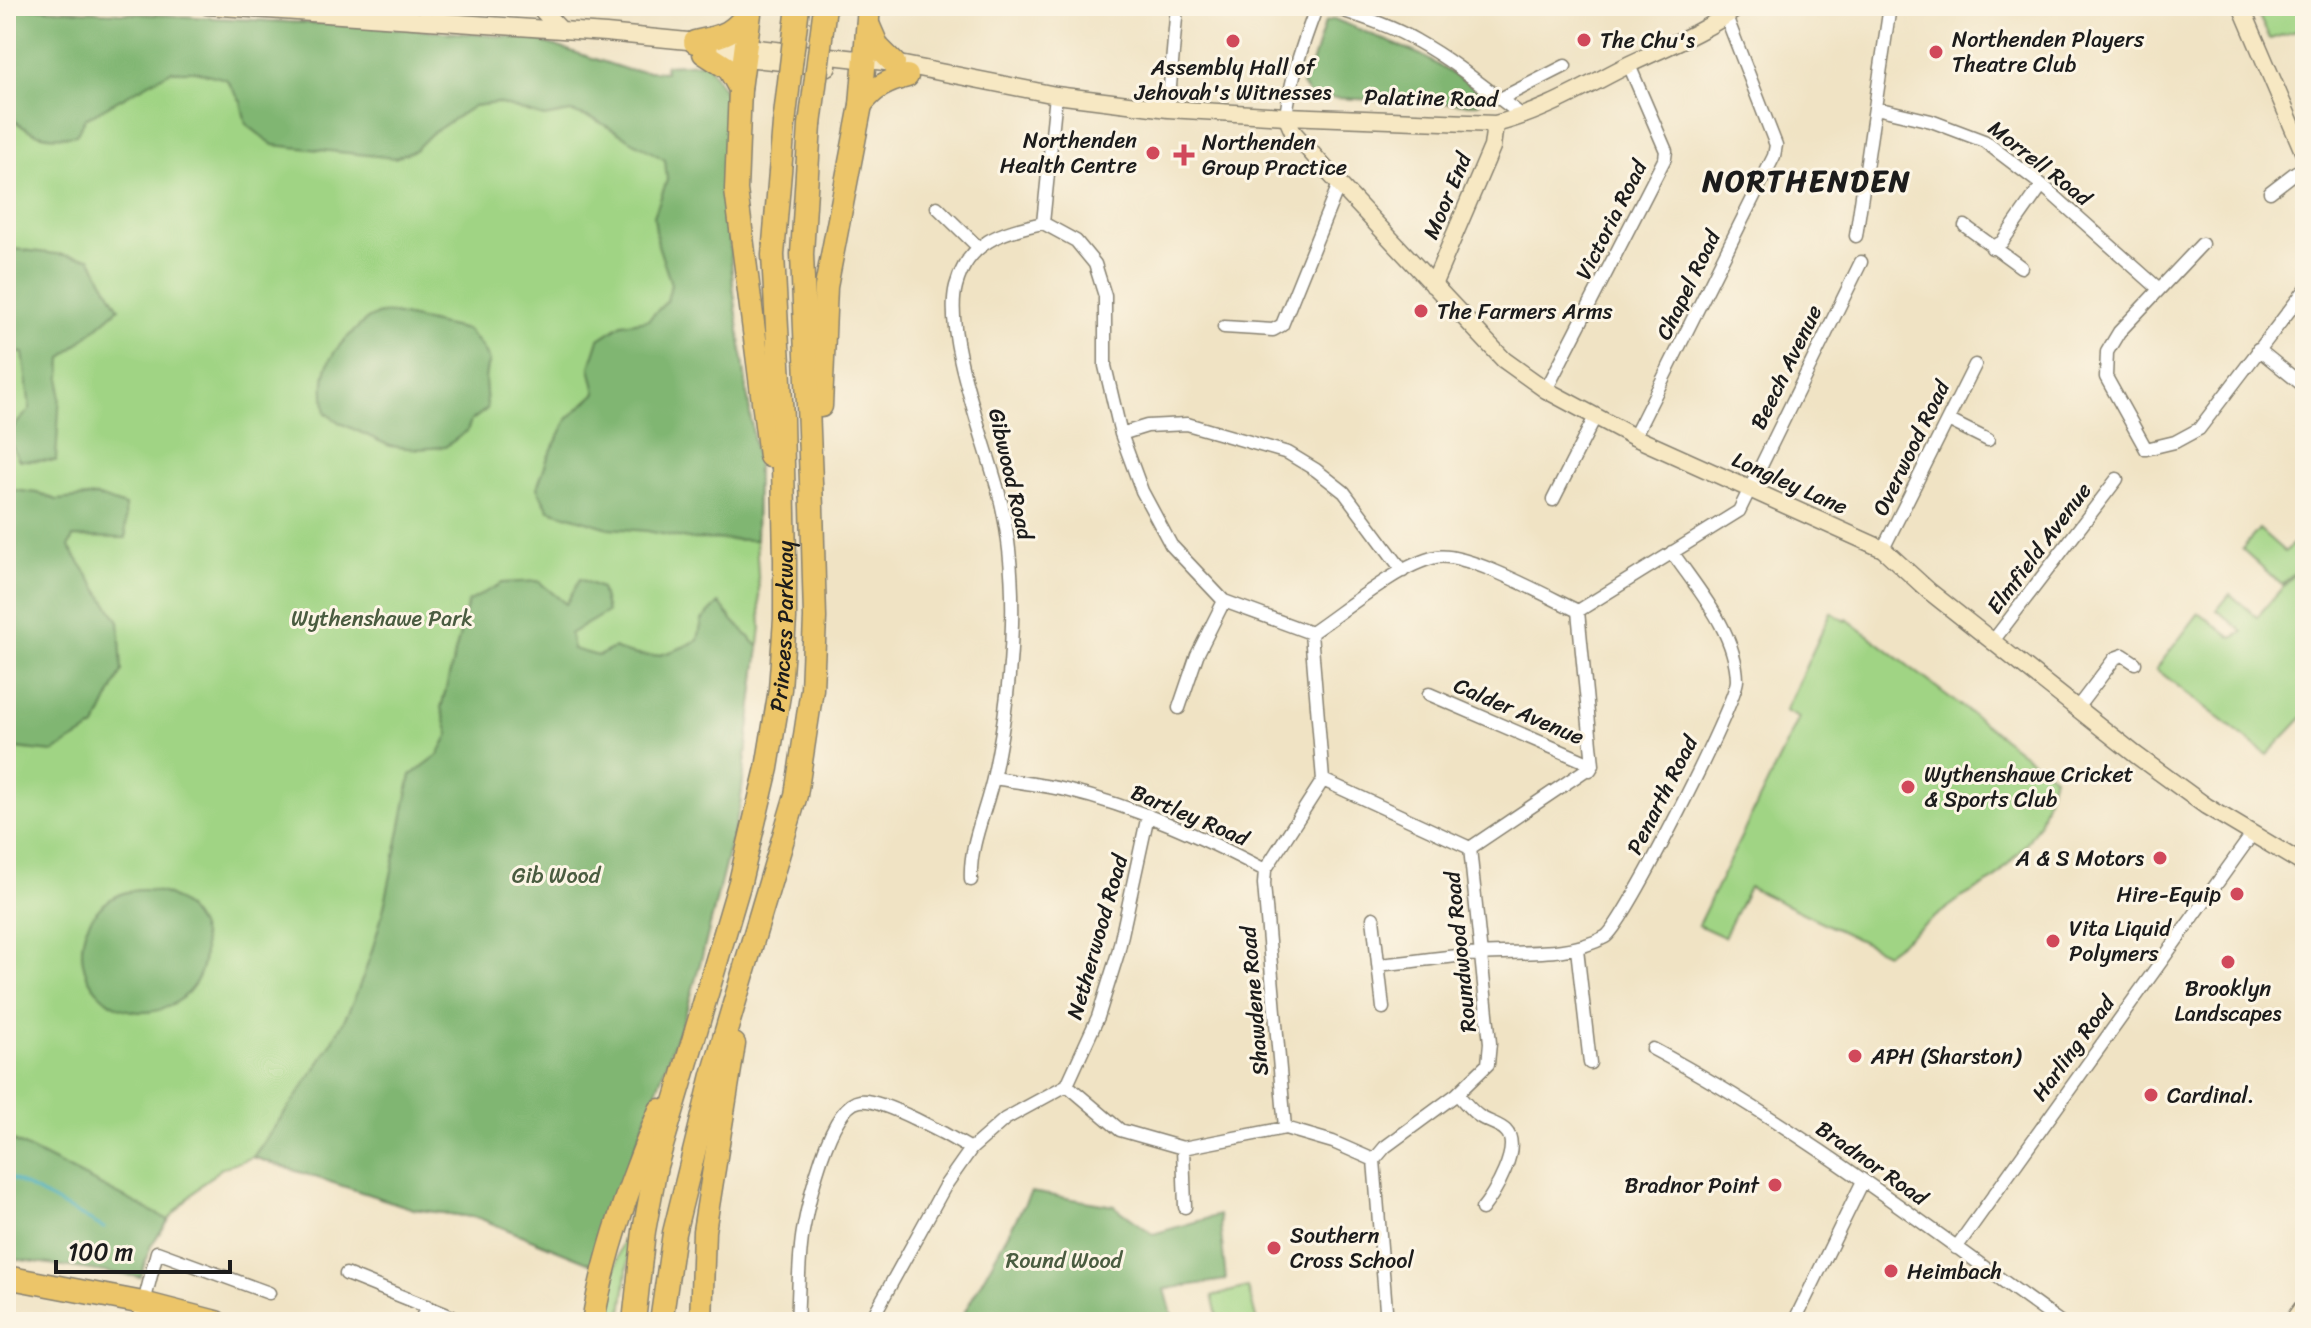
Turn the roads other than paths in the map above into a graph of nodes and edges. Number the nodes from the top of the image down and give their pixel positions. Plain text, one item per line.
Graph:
1 (207, 6) edge
2 (538, 6) edge
3 (751, 6) edge
4 (798, 6) edge
5 (825, 6) edge
6 (1177, 6) edge
7 (1317, 6) edge
8 (1329, 6) edge
9 (1890, 6) edge
10 (2241, 6) edge
11 (1733, 11) edge
12 (868, 14) edge
13 (561, 30) junction
14 (699, 47) junction
15 (745, 52) junction
16 (1629, 65) junction
17 (864, 66) junction
18 (1565, 66) dead end
19 (900, 70) junction
20 (740, 89) junction
21 (1056, 95) junction
22 (1500, 99) junction
23 (861, 105) junction
24 (1876, 108) junction
25 (1168, 109) junction
26 (1286, 116) junction
27 (1524, 117) junction
28 (1495, 124) junction
29 (2305, 156) edge
30 (2305, 168) edge
31 (1339, 184) junction
32 (2042, 185) junction
33 (2270, 192) dead end
34 (937, 207) dead end
35 (1043, 223) junction
36 (1965, 226) dead end
37 (1856, 236) dead end
38 (2202, 244) dead end
39 (978, 247) junction
40 (1992, 248) junction
41 (1861, 262) dead end
42 (2021, 267) dead end
43 (1433, 285) junction
44 (2159, 289) junction
45 (2305, 290) edge
46 (1224, 327) dead end
47 (2258, 349) junction
48 (1975, 365) dead end
49 (2305, 387) edge
50 (1546, 390) junction
51 (1595, 417) junction
52 (1948, 420) junction
53 (1121, 434) junction
54 (1634, 437) junction
55 (1988, 440) dead end
56 (2117, 479) dead end
57 (1748, 490) junction
58 (1553, 500) dead end
59 (812, 507) junction
60 (1883, 549) junction
61 (1672, 552) junction
62 (785, 561) junction
63 (1403, 571) junction
64 (1224, 601) junction
65 (1578, 611) junction
66 (1311, 633) junction
67 (1993, 641) junction
68 (2135, 663) dead end
69 (1429, 694) dead end
70 (1179, 708) dead end
71 (2077, 708) junction
72 (1593, 765) junction
73 (994, 778) junction
74 (1323, 780) junction
75 (1580, 782) dead end
76 (1148, 815) junction
77 (2253, 833) junction
78 (1470, 848) junction
79 (2305, 865) edge
80 (1265, 870) junction
81 (971, 880) dead end
82 (1373, 918) dead end
83 (1577, 949) junction
84 (1479, 954) junction
85 (1378, 965) junction
86 (717, 966) junction
87 (744, 975) junction
88 (1383, 1008) dead end
89 (1653, 1049) dead end
90 (1590, 1063) dead end
91 (1067, 1085) junction
92 (1457, 1094) junction
93 (1285, 1128) junction
94 (1183, 1148) junction
95 (971, 1149) junction
96 (1374, 1160) junction
97 (1863, 1181) junction
98 (1185, 1207) dead end
99 (1482, 1209) dead end
100 (1956, 1248) junction
101 (346, 1274) dead end
102 (6, 1277) edge
103 (269, 1293) dead end
104 (2305, 1304) edge
105 (427, 1306) junction
106 (141, 1312) edge
107 (216, 1322) edge
108 (420, 1322) edge
109 (465, 1322) edge
110 (593, 1322) edge
111 (634, 1322) edge
112 (661, 1322) edge
113 (701, 1322) edge
114 (797, 1322) edge
115 (870, 1322) edge
116 (1387, 1322) edge
117 (1794, 1322) edge
118 (2060, 1322) edge
119 (2292, 1322) edge

1 - 13 main road, Palatine Road
2 - 13 main road
3 - 14 highway
3 - 15 highway
4 - 62 highway, Princess Parkway, bridge
5 - 59 highway, Princess Parkway, bridge
6 - 25 street
7 - 26 street
8 - 22 street
9 - 24 street
10 - 29 main road
11 - 16 main road, Palatine Road
11 - 54 street, Chapel Road
12 - 17 highway
12 - 19 highway
13 - 14 main road, Palatine Road
14 - 15 main road, Palatine Road
14 - 20 highway
15 - 17 main road, Palatine Road
15 - 20 highway
16 - 27 main road, Palatine Road
16 - 50 street, Victoria Road
17 - 19 main road, Palatine Road
17 - 23 highway
18 - 22 street
19 - 21 main road, Palatine Road
19 - 23 highway
20 - 62 highway
21 - 25 main road, Palatine Road
21 - 35 street
22 - 27 street
23 - 59 highway
24 - 32 street, Morrell Road
24 - 37 street
25 - 26 main road, Palatine Road
26 - 28 main road, Palatine Road
26 - 31 main road, Longley Lane
27 - 28 main road, Palatine Road
28 - 43 main road, Moor End
30 - 33 street
31 - 43 main road, Longley Lane
31 - 46 street
32 - 40 street
32 - 44 street, Morrell Road
34 - 39 street
35 - 39 street
35 - 53 street
36 - 40 street
38 - 44 street
39 - 73 street, Gibwood Road
40 - 42 street
41 - 57 street, Beech Avenue
43 - 50 main road, Longley Lane
44 - 47 street
45 - 47 street
47 - 49 street
48 - 52 street, Overwood Road
50 - 51 main road, Longley Lane
51 - 54 main road, Longley Lane
51 - 58 street
52 - 55 street
52 - 60 street, Overwood Road
53 - 63 street
53 - 64 street
54 - 57 main road, Longley Lane
56 - 67 street, Elmfield Avenue
57 - 60 main road, Longley Lane
57 - 61 street
59 - 87 highway, Princess Parkway
60 - 67 main road, Longley Lane
61 - 65 street
61 - 83 street, Penarth Road
62 - 86 highway, Princess Parkway
63 - 65 street
63 - 66 street
64 - 66 street
64 - 70 street
65 - 72 street
66 - 74 street
67 - 71 main road, Longley Lane
68 - 71 street
69 - 72 street, Calder Avenue
71 - 77 main road, Longley Lane
72 - 75 street
72 - 78 street, Roundwood Road
73 - 76 street, Bartley Road
73 - 81 street, Gibwood Road
74 - 78 street
74 - 80 street, Bartley Road
76 - 80 street, Bartley Road
76 - 91 street, Netherwood Road
77 - 79 main road, Longley Lane
77 - 100 street, Harling Road
78 - 84 street, Roundwood Road
80 - 93 street, Shawdene Road
82 - 85 street
83 - 84 street, Penarth Road
83 - 90 street
84 - 85 street, Penarth Road
84 - 92 street, Roundwood Road
85 - 88 street
86 - 110 highway
86 - 111 highway, Princess Parkway
87 - 112 highway, Princess Parkway
87 - 113 highway
89 - 97 street, Bradnor Road
91 - 94 street
91 - 95 street
92 - 96 street, Roundwood Road
92 - 99 street
93 - 94 street
93 - 96 street
94 - 98 street
95 - 114 street
95 - 115 street
96 - 116 street
97 - 100 street, Bradnor Road
97 - 117 street
100 - 118 street, Bradnor Road
101 - 105 street
102 - 106 highway
103 - 106 street
104 - 119 main road
105 - 108 street
105 - 109 street
106 - 107 highway

